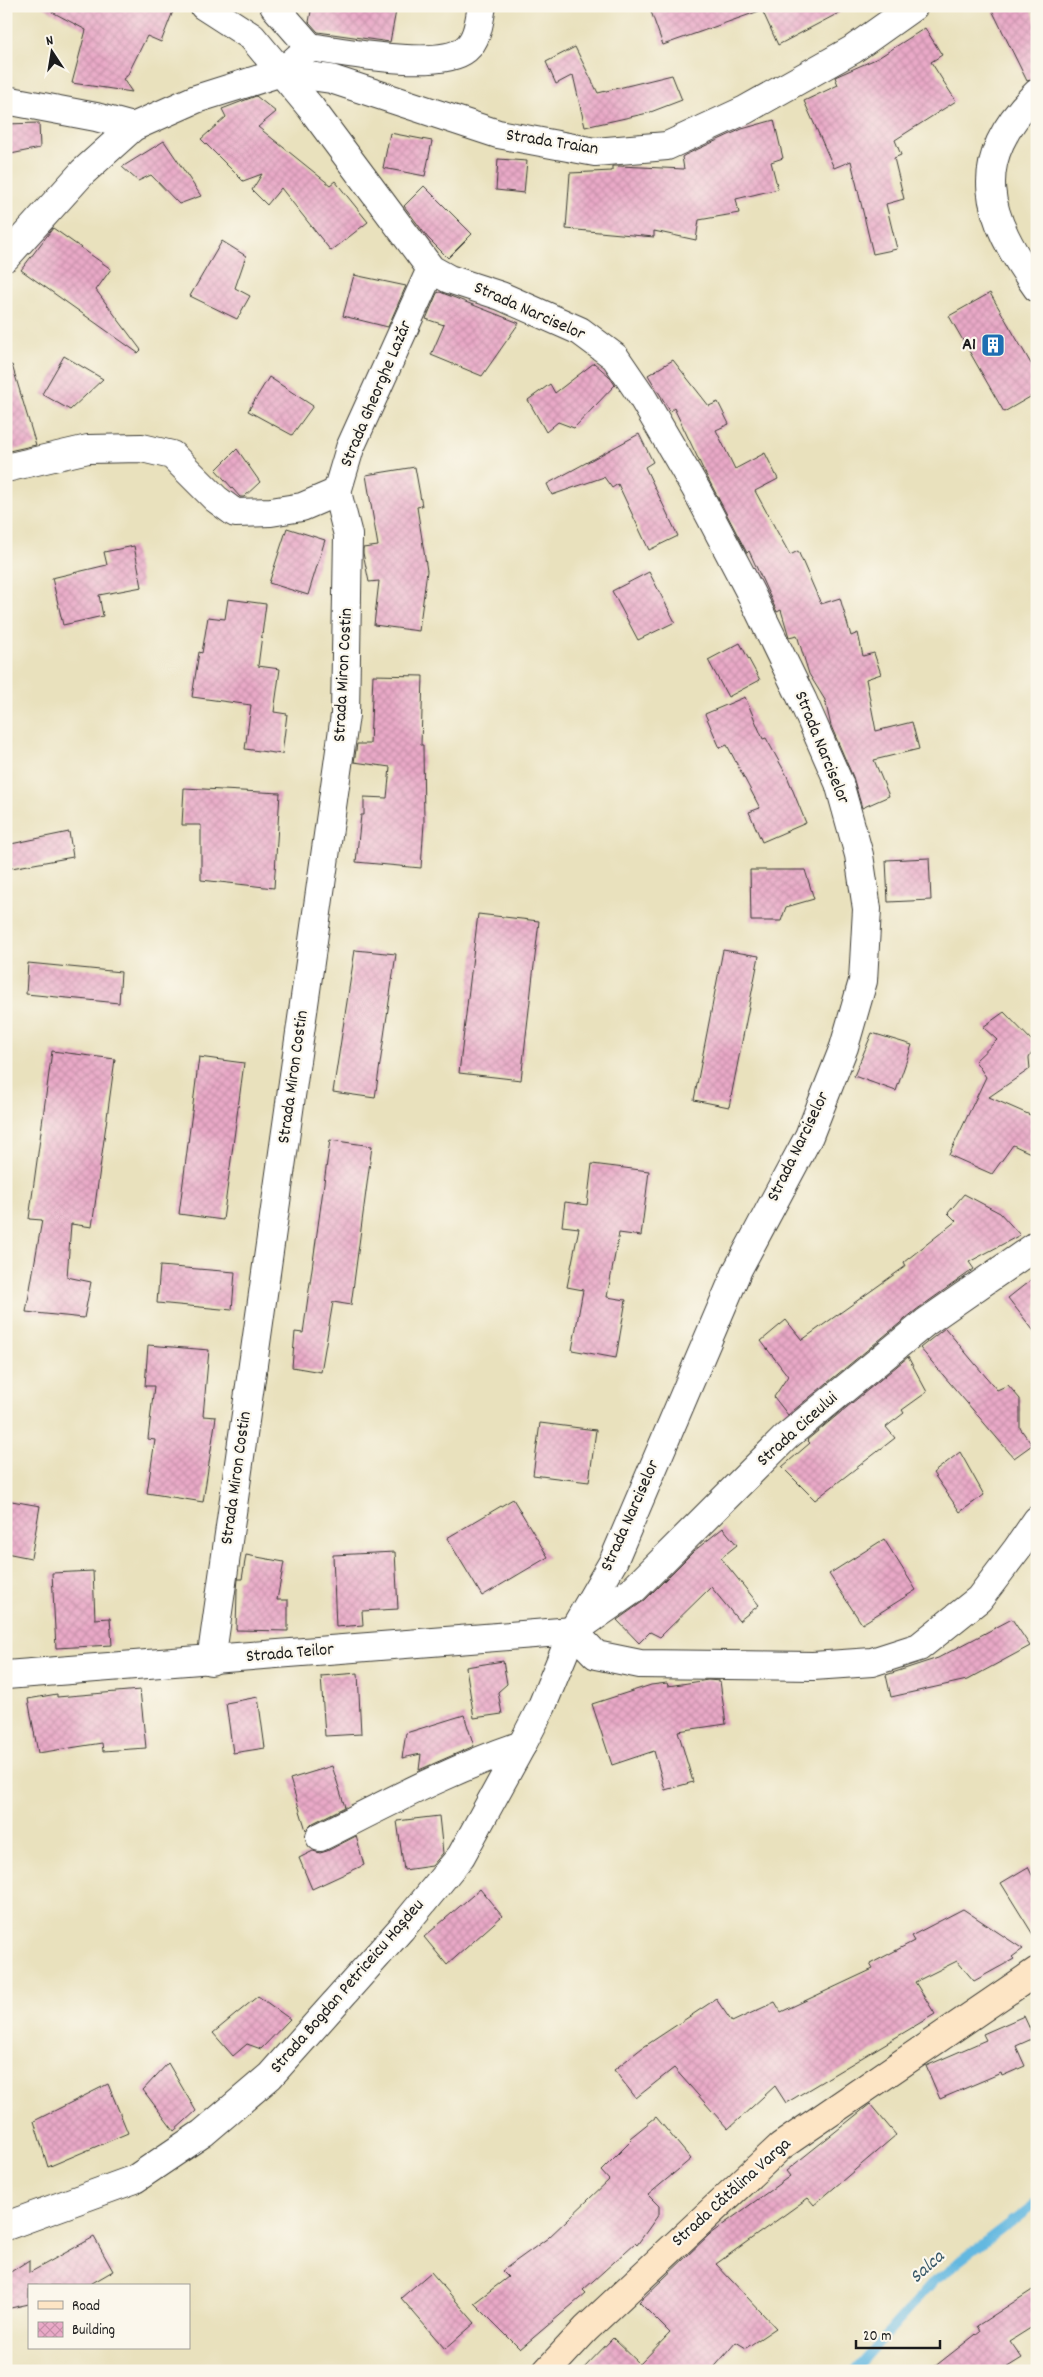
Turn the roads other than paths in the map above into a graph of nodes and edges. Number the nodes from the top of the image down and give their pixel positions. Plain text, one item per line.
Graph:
1 (204, 6) edge
2 (274, 6) edge
3 (482, 6) edge
4 (914, 6) edge
5 (310, 47) junction
6 (282, 72) junction
7 (1037, 94) edge
8 (6, 100) edge
9 (133, 127) junction
10 (6, 257) edge
11 (431, 269) junction
12 (1037, 288) edge
13 (6, 468) edge
14 (337, 492) junction
15 (1037, 1245) edge
16 (1037, 1520) edge
17 (573, 1631) junction
18 (211, 1661) junction
19 (6, 1675) edge
20 (522, 1745) junction
21 (320, 1837) dead end
22 (1037, 1971) edge
23 (6, 2226) edge
24 (547, 2371) edge

1 - 6 street, Strada Narciselor
2 - 5 street
3 - 5 street
4 - 6 street, Strada Traian
5 - 6 street
6 - 9 street
6 - 11 street, Strada Narciselor
7 - 12 street
8 - 9 street
9 - 10 street
11 - 14 street, Strada Gheorghe Lazăr
11 - 17 street, Strada Narciselor
13 - 14 street
14 - 18 street, Strada Miron Costin
15 - 17 street, Strada Ciceului
16 - 17 street
17 - 18 street, Strada Teilor
17 - 20 street, Strada Bogdan Petriceicu Hașdeu
18 - 19 street, Strada Teilor
20 - 21 street
20 - 23 street, Strada Bogdan Petriceicu Hașdeu
22 - 24 main road, Strada Cătălina Varga

